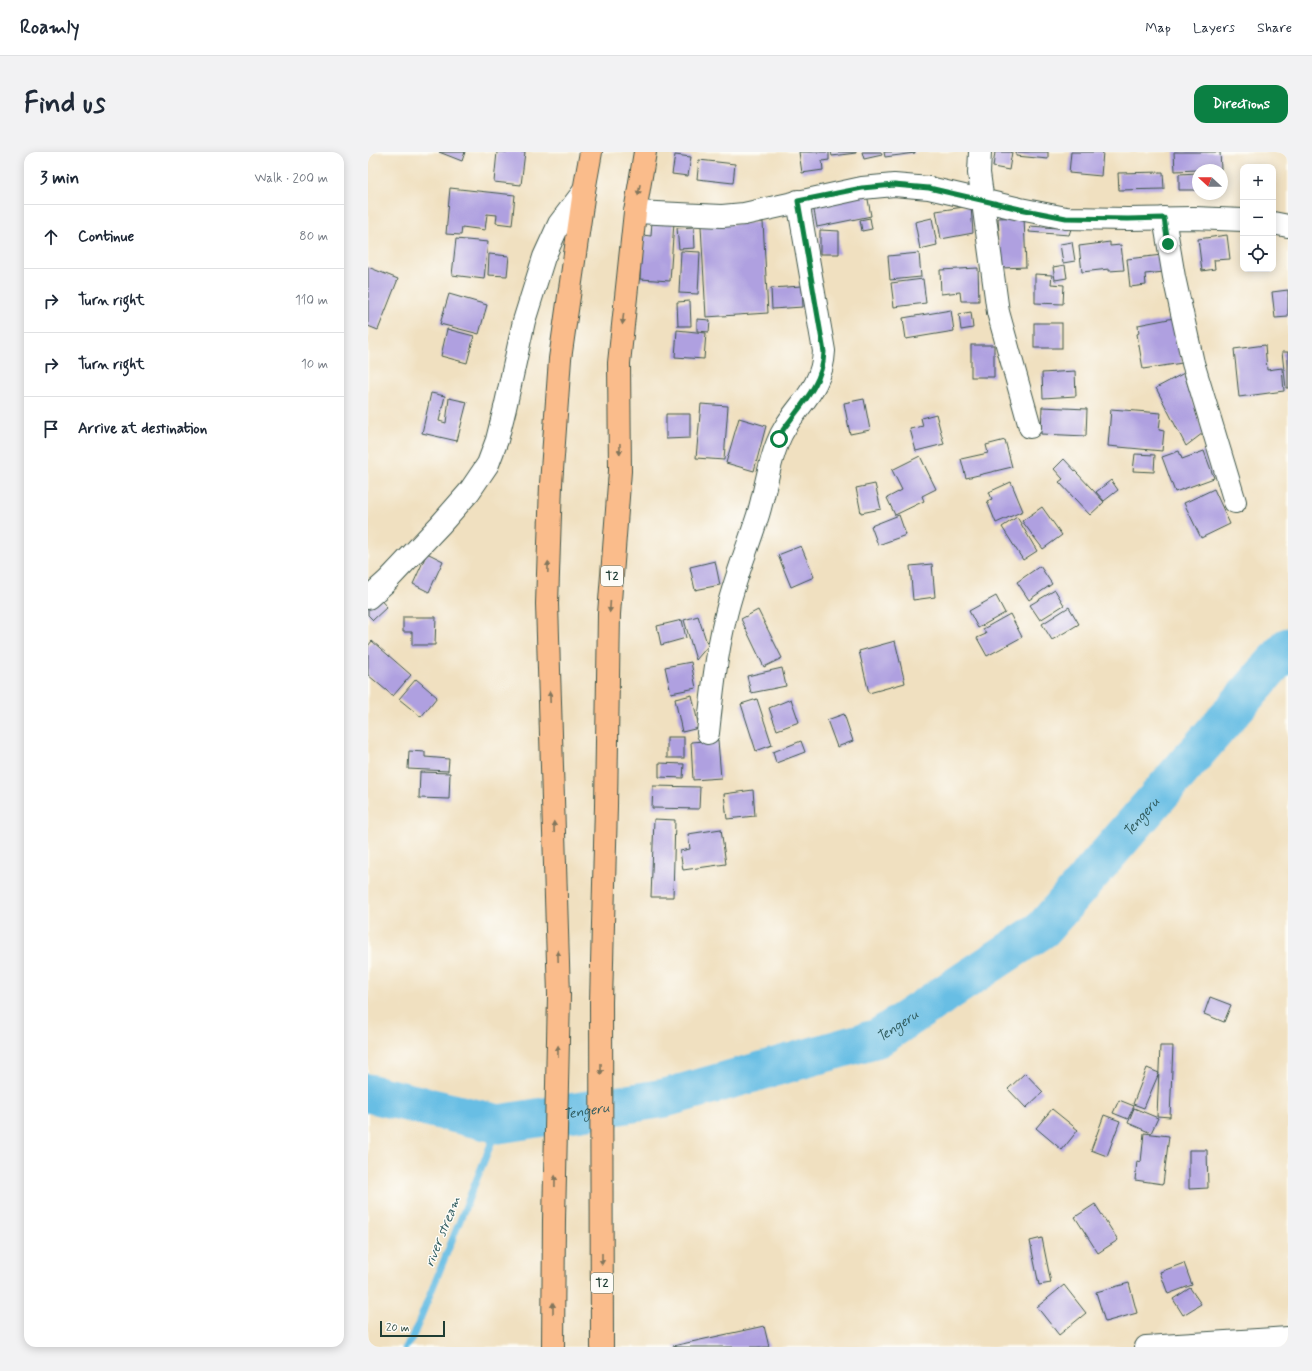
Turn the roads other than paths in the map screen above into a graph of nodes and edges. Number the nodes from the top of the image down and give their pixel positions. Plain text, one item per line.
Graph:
1 (591, 152) edge
2 (646, 152) edge
3 (980, 152) edge
4 (584, 191) junction
5 (983, 200) junction
6 (798, 201) junction
7 (635, 212) junction
8 (1164, 218) junction
9 (1240, 220) edge
10 (1276, 224) edge
11 (1288, 226) edge
12 (1030, 427) dead end
13 (1235, 502) dead end
14 (368, 598) edge
15 (708, 733) dead end
16 (1288, 1338) edge
17 (553, 1347) edge
18 (602, 1347) edge
19 (1146, 1347) edge

1 - 4 highway
2 -> 7 highway, T2
3 - 5 street
4 - 14 street
17 -> 4 highway
5 - 6 street
5 - 8 street
5 - 12 street
6 - 7 street
6 - 15 street
7 -> 18 highway, T2
8 - 9 street
8 - 13 street
10 - 11 street
16 - 19 street

